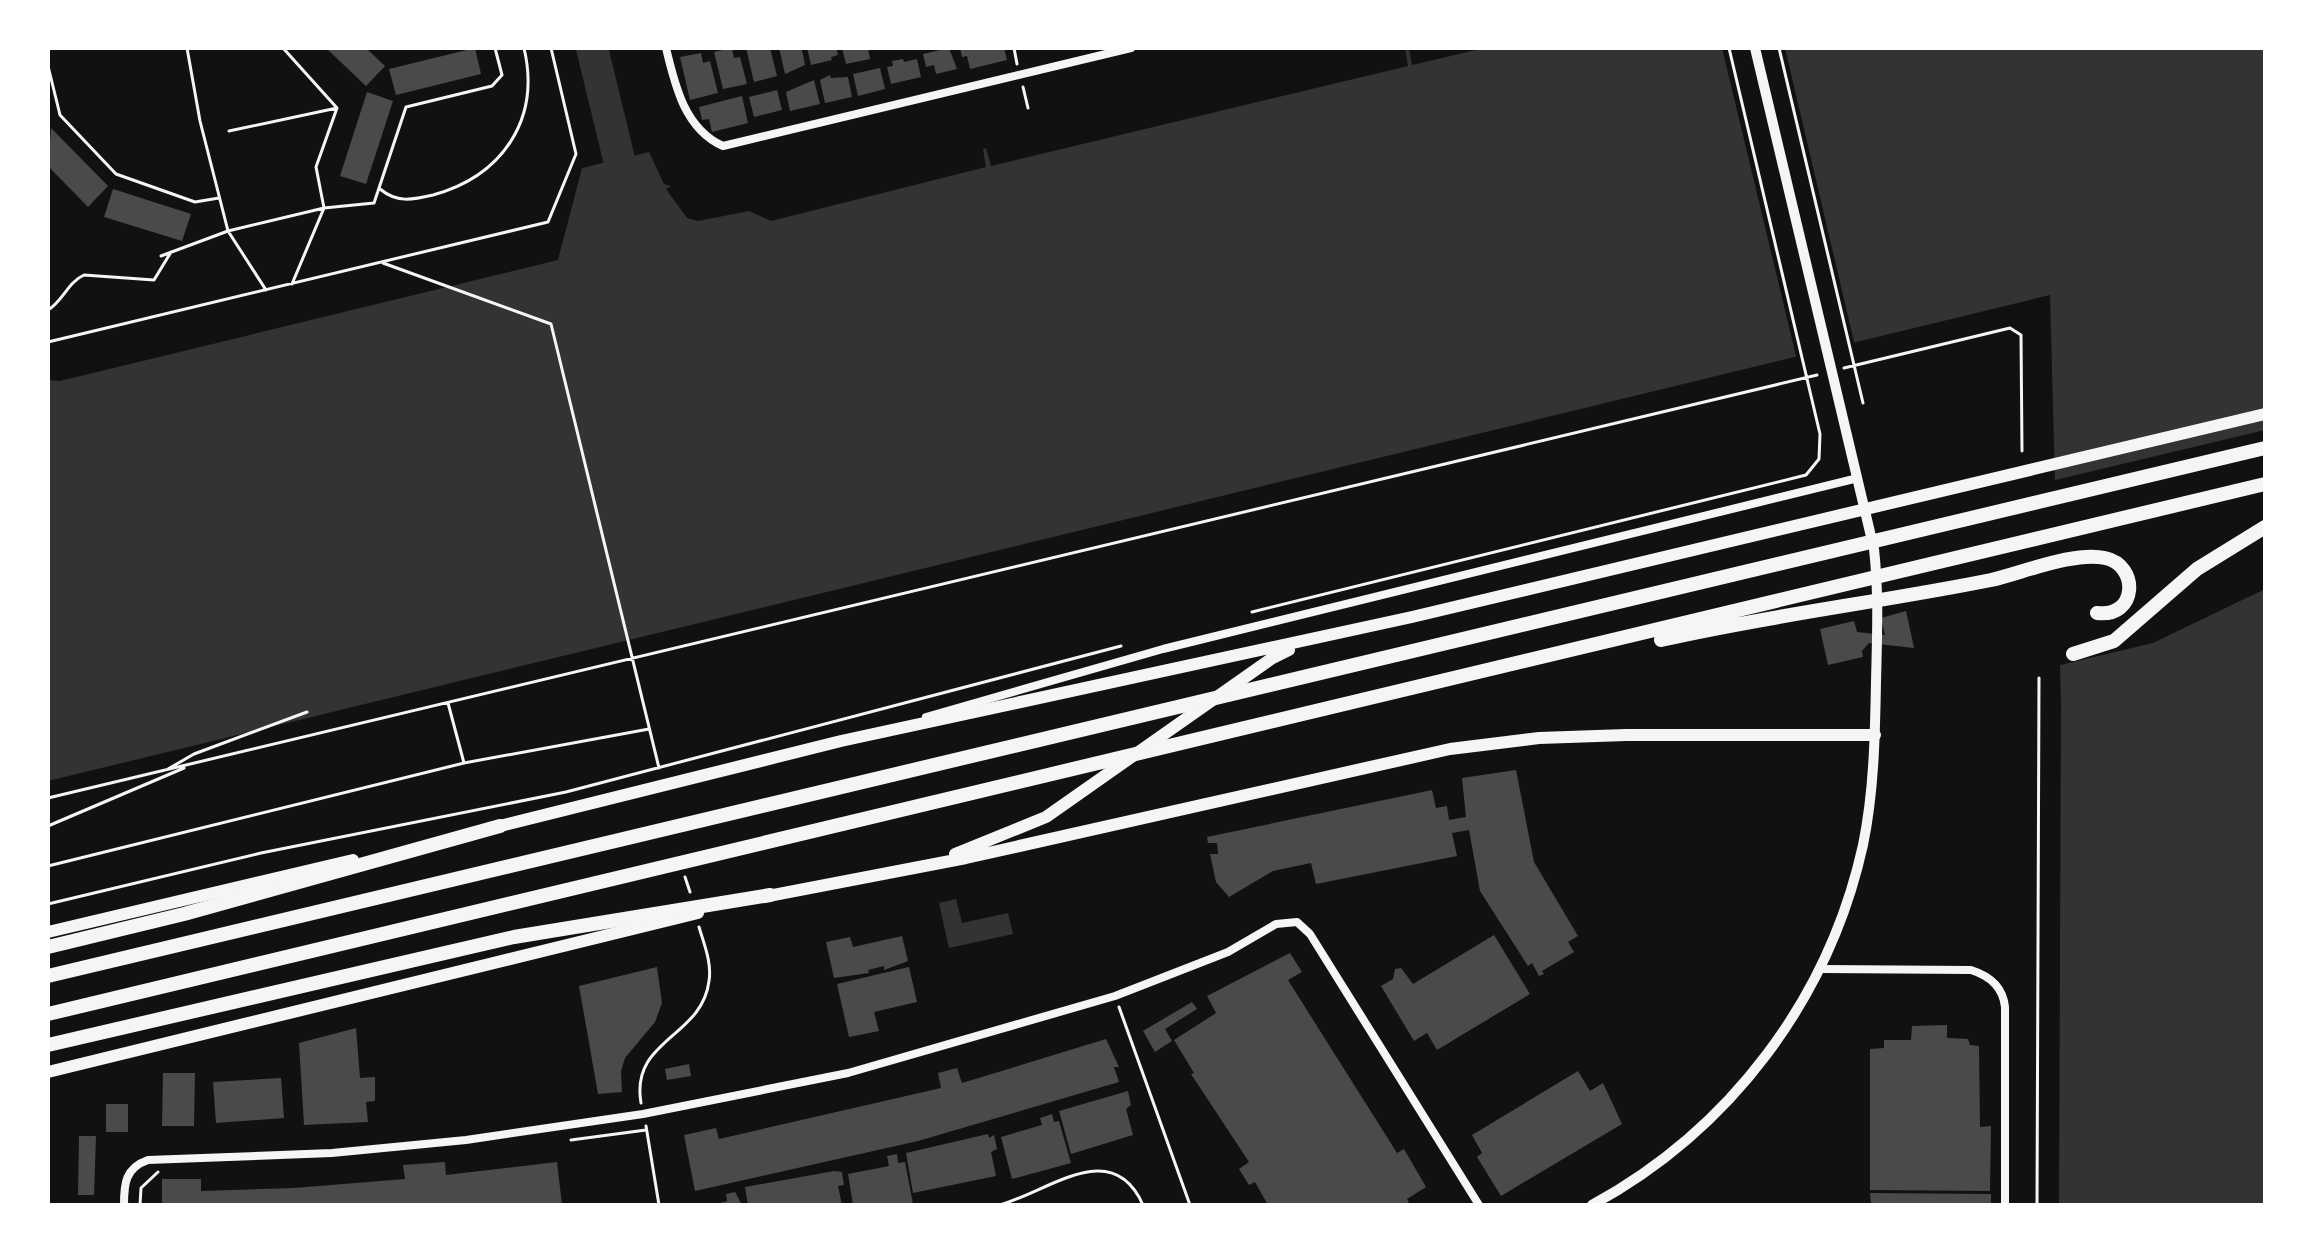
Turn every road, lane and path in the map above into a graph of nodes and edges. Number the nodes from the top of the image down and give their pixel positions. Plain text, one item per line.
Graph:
1 (54, 48) edge
2 (187, 48) edge
3 (283, 48) edge
4 (389, 48) edge
5 (403, 48) edge
6 (502, 48) edge
7 (524, 48) edge
8 (551, 48) edge
9 (667, 48) edge
10 (1131, 48) edge
11 (1729, 48) edge
12 (1755, 48) edge
13 (1779, 48) edge
14 (48, 49) edge
15 (495, 49) edge
16 (48, 66) edge
17 (337, 108) junction
18 (229, 131) dead end
19 (380, 189) junction
20 (220, 198) junction
21 (324, 208) junction
22 (228, 231) junction
23 (171, 252) junction
24 (161, 256) dead end
25 (383, 263) junction
26 (292, 284) junction
27 (267, 290) junction
28 (48, 310) edge
29 (48, 342) edge
30 (1840, 369) dead end
31 (1824, 373) dead end
32 (1863, 403) dead end
33 (2265, 414) edge
34 (2265, 448) edge
35 (2022, 451) dead end
36 (1858, 478) junction
37 (2265, 484) edge
38 (2265, 527) edge
39 (1250, 612) dead end
40 (2097, 613) dead end
41 (1310, 640) junction
42 (1128, 644) dead end
43 (2073, 654) dead end
44 (1462, 678) junction
45 (2039, 678) dead end
46 (448, 703) junction
47 (307, 712) dead end
48 (649, 729) junction
49 (1875, 735) junction
50 (841, 741) junction
51 (653, 745) dead end
52 (194, 763) junction
53 (464, 763) junction
54 (165, 770) junction
55 (48, 798) edge
56 (48, 826) edge
57 (500, 826) junction
58 (933, 862) junction
59 (48, 866) edge
60 (770, 895) junction
61 (48, 904) edge
62 (48, 932) edge
63 (48, 947) edge
64 (707, 957) dead end
65 (1821, 969) junction
66 (48, 976) edge
67 (1115, 996) junction
68 (48, 1014) edge
69 (48, 1045) edge
70 (48, 1072) edge
71 (640, 1098) dead end
72 (646, 1128) dead end
73 (124, 1205) edge
74 (659, 1205) edge
75 (999, 1205) edge
76 (1143, 1205) edge
77 (1190, 1205) edge
78 (1479, 1205) edge
79 (1592, 1205) edge
80 (2005, 1205) edge
81 (2037, 1205) edge

1 - 14 path
2 - 20 path
3 - 17 path
4 - 5 path
6 - 15 path
7 - 19 path
8 - 25 path
9 - 10 street
11 - 39 path
12 - 36 street
13 - 32 path
15 - 19 path
16 - 20 path
17 - 18 path
17 - 21 path
19 - 21 path
20 - 22 path
21 - 22 path
21 - 26 path
22 - 23 path
22 - 27 path
23 - 24 path
23 - 28 path
25 - 26 path
25 - 48 path
26 - 27 path
27 - 29 path
30 - 35 path
31 - 46 path
33 - 41 main road
34 - 66 highway
36 - 49 street
36 - 50 street
37 - 44 highway
38 - 43 highway
40 - 44 highway
41 - 50 main road
41 - 58 main road
42 - 61 path
44 - 68 highway
45 - 81 path
46 - 52 path
46 - 53 path
47 - 54 path
48 - 51 path
48 - 53 path
49 - 58 main road
49 - 65 street
50 - 57 main road
52 - 54 path
52 - 56 path
53 - 59 path
54 - 55 path
57 - 62 main road
57 - 63 highway
58 - 60 main road
60 - 69 highway
60 - 70 main road
64 - 71 path
65 - 79 street
65 - 80 street
67 - 73 street
67 - 77 path
67 - 78 street
72 - 74 path
75 - 76 path

